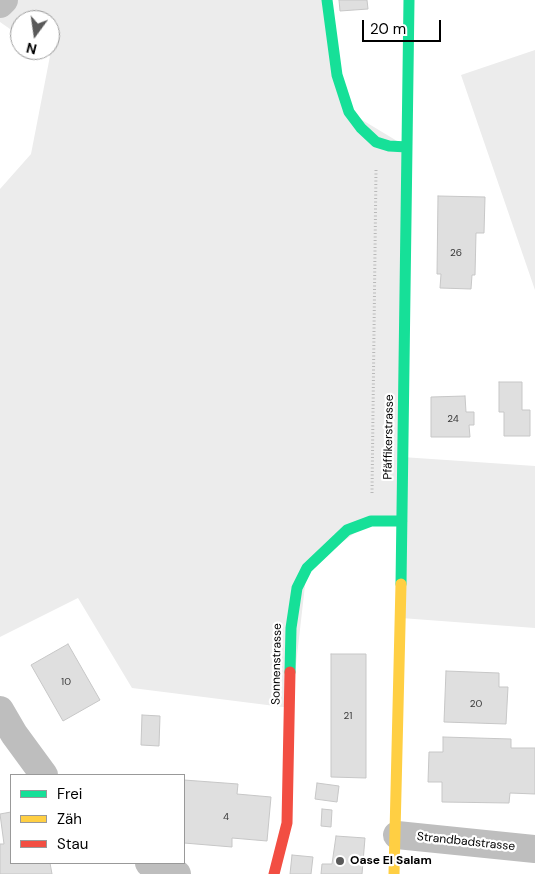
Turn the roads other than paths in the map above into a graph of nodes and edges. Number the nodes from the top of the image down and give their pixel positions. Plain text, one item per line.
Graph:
1 (4, 0) edge
2 (327, 0) edge
3 (409, 0) edge
4 (0, 4) edge
5 (407, 147) junction
6 (402, 521) junction
7 (0, 710) edge
8 (43, 774) edge
9 (397, 835) junction
10 (535, 849) edge
11 (152, 864) edge
12 (177, 874) edge
13 (274, 874) edge
14 (394, 874) edge

1 - 4 street
2 - 5 main road
3 - 5 main road, Pfäffikerstrasse
5 - 6 main road, Pfäffikerstrasse
6 - 9 main road, Pfäffikerstrasse
6 - 13 main road, Sonnenstrasse
7 - 8 street
9 - 10 street, Strandbadstrasse
9 - 14 main road, Pfäffikerstrasse
11 - 12 street

